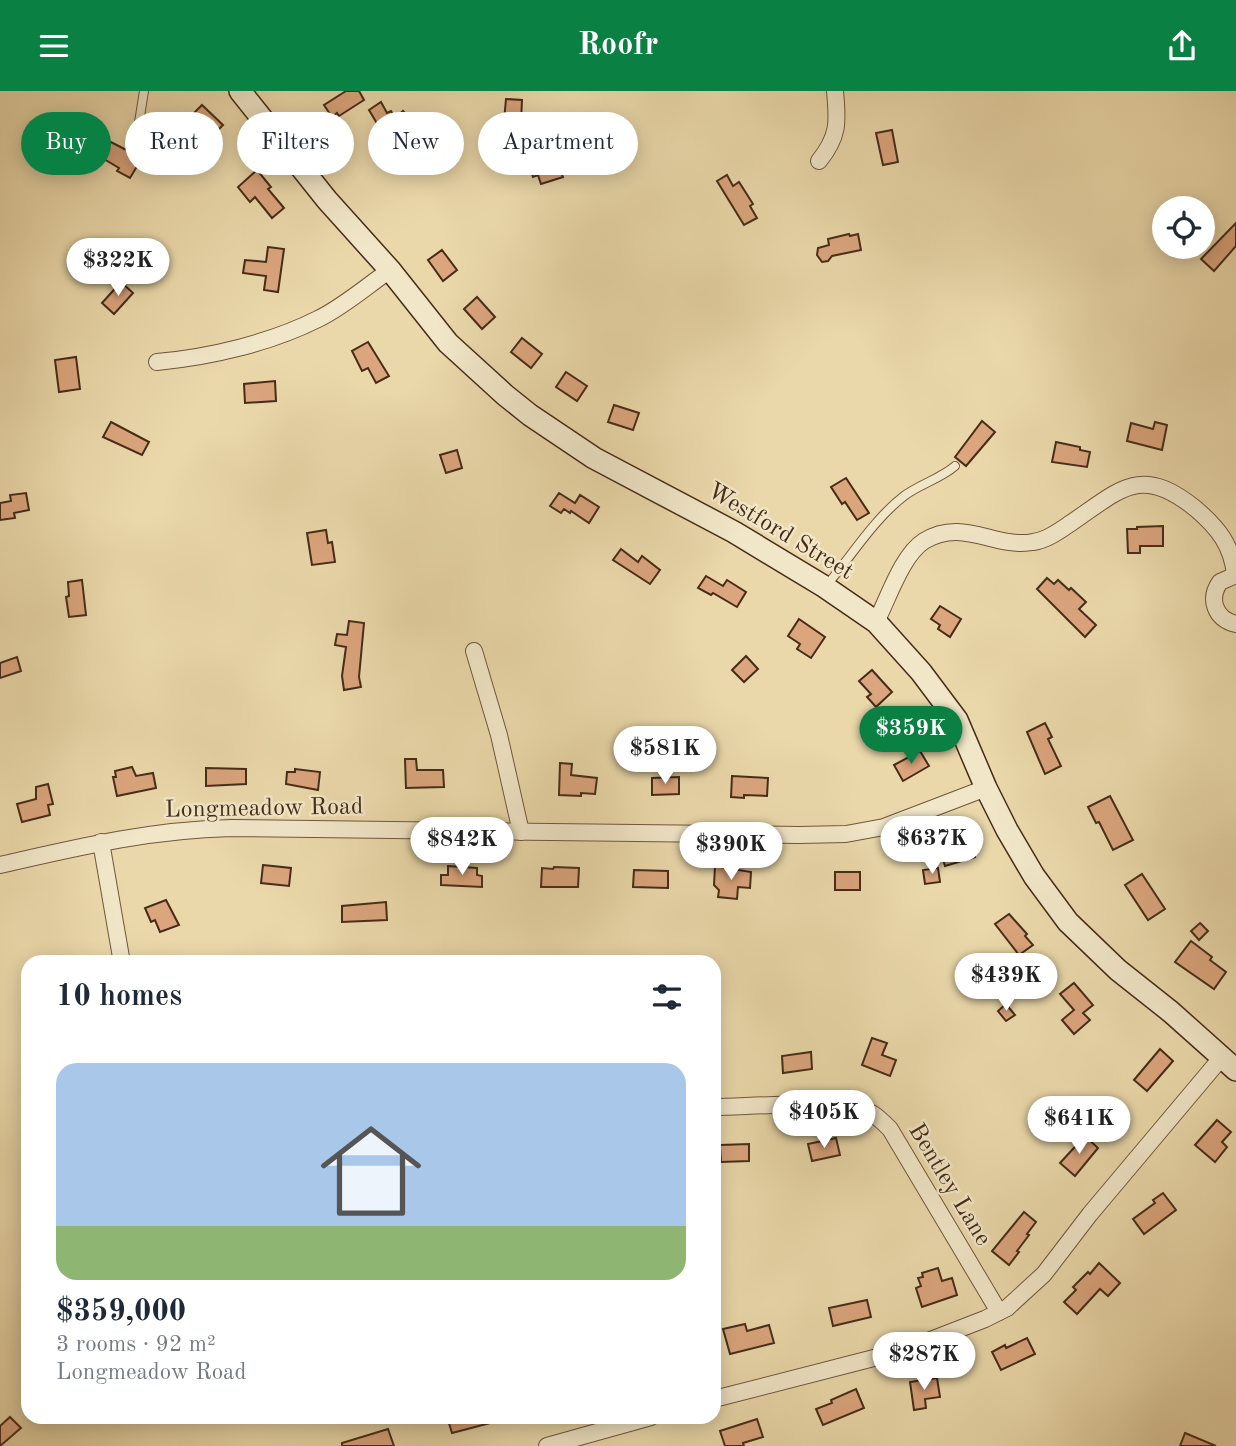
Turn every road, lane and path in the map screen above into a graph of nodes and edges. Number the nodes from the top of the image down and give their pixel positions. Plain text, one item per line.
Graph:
1 (144, 91) edge
2 (240, 91) edge
3 (835, 91) edge
4 (141, 112) edge
5 (819, 160) dead end
6 (390, 270) junction
7 (158, 362) dead end
8 (955, 466) dead end
9 (1235, 575) edge
10 (825, 587) junction
11 (876, 622) junction
12 (1236, 624) edge
13 (474, 651) dead end
14 (986, 788) junction
15 (521, 832) junction
16 (101, 842) junction
17 (0, 866) edge
18 (121, 955) edge
19 (1229, 1064) edge
20 (721, 1107) edge
21 (999, 1312) junction
22 (721, 1397) edge
23 (626, 1424) edge
24 (547, 1446) edge

1 - 4 lane
2 - 6 main road, Westford Street
3 - 5 street
6 - 7 street
6 - 10 main road, Westford Street
8 - 10 lane
9 - 11 street
9 - 12 street
10 - 11 main road, Westford Street
11 - 14 main road, Westford Street
13 - 15 street
14 - 15 street, Longmeadow Road
14 - 19 main road, Westford Street
15 - 16 street, Longmeadow Road
16 - 17 street, Longmeadow Road
16 - 18 street
19 - 21 street
20 - 21 street, Bentley Lane
21 - 22 street
23 - 24 street

